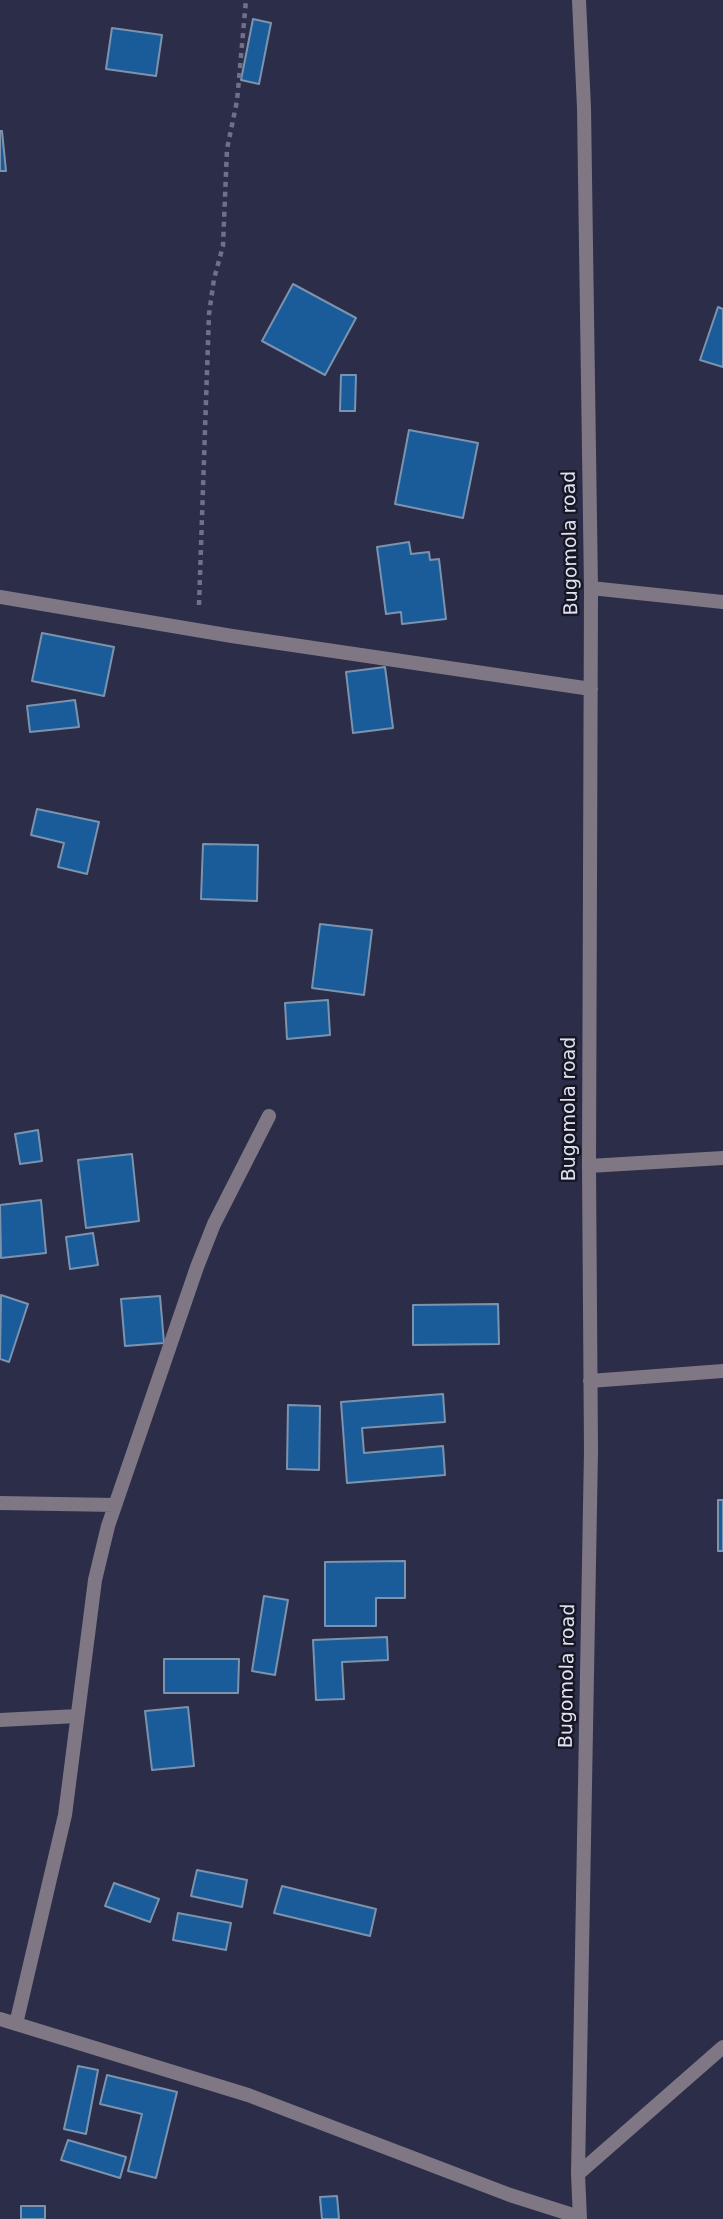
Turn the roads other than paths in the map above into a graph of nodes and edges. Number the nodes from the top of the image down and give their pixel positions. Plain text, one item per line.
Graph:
1 (579, 0) edge
2 (591, 588) junction
3 (0, 597) edge
4 (723, 603) edge
5 (591, 689) junction
6 (269, 1116) dead end
7 (723, 1158) edge
8 (589, 1166) junction
9 (723, 1371) edge
10 (590, 1381) junction
11 (0, 1503) edge
12 (115, 1505) junction
13 (77, 1716) junction
14 (0, 1720) edge
15 (0, 2019) edge
16 (16, 2024) junction
17 (723, 2047) edge
18 (578, 2174) junction
19 (580, 2218) edge

1 - 2 street, Bugomola road
2 - 4 street
2 - 5 street, Bugomola road
3 - 5 street
5 - 8 street, Bugomola road
6 - 12 street
7 - 8 street
8 - 10 street, Bugomola road
9 - 10 street
10 - 18 street, Bugomola road
11 - 12 street
12 - 13 street
13 - 14 street
13 - 16 street
15 - 16 street
16 - 19 street
17 - 18 street
18 - 19 street, Bugomola road

